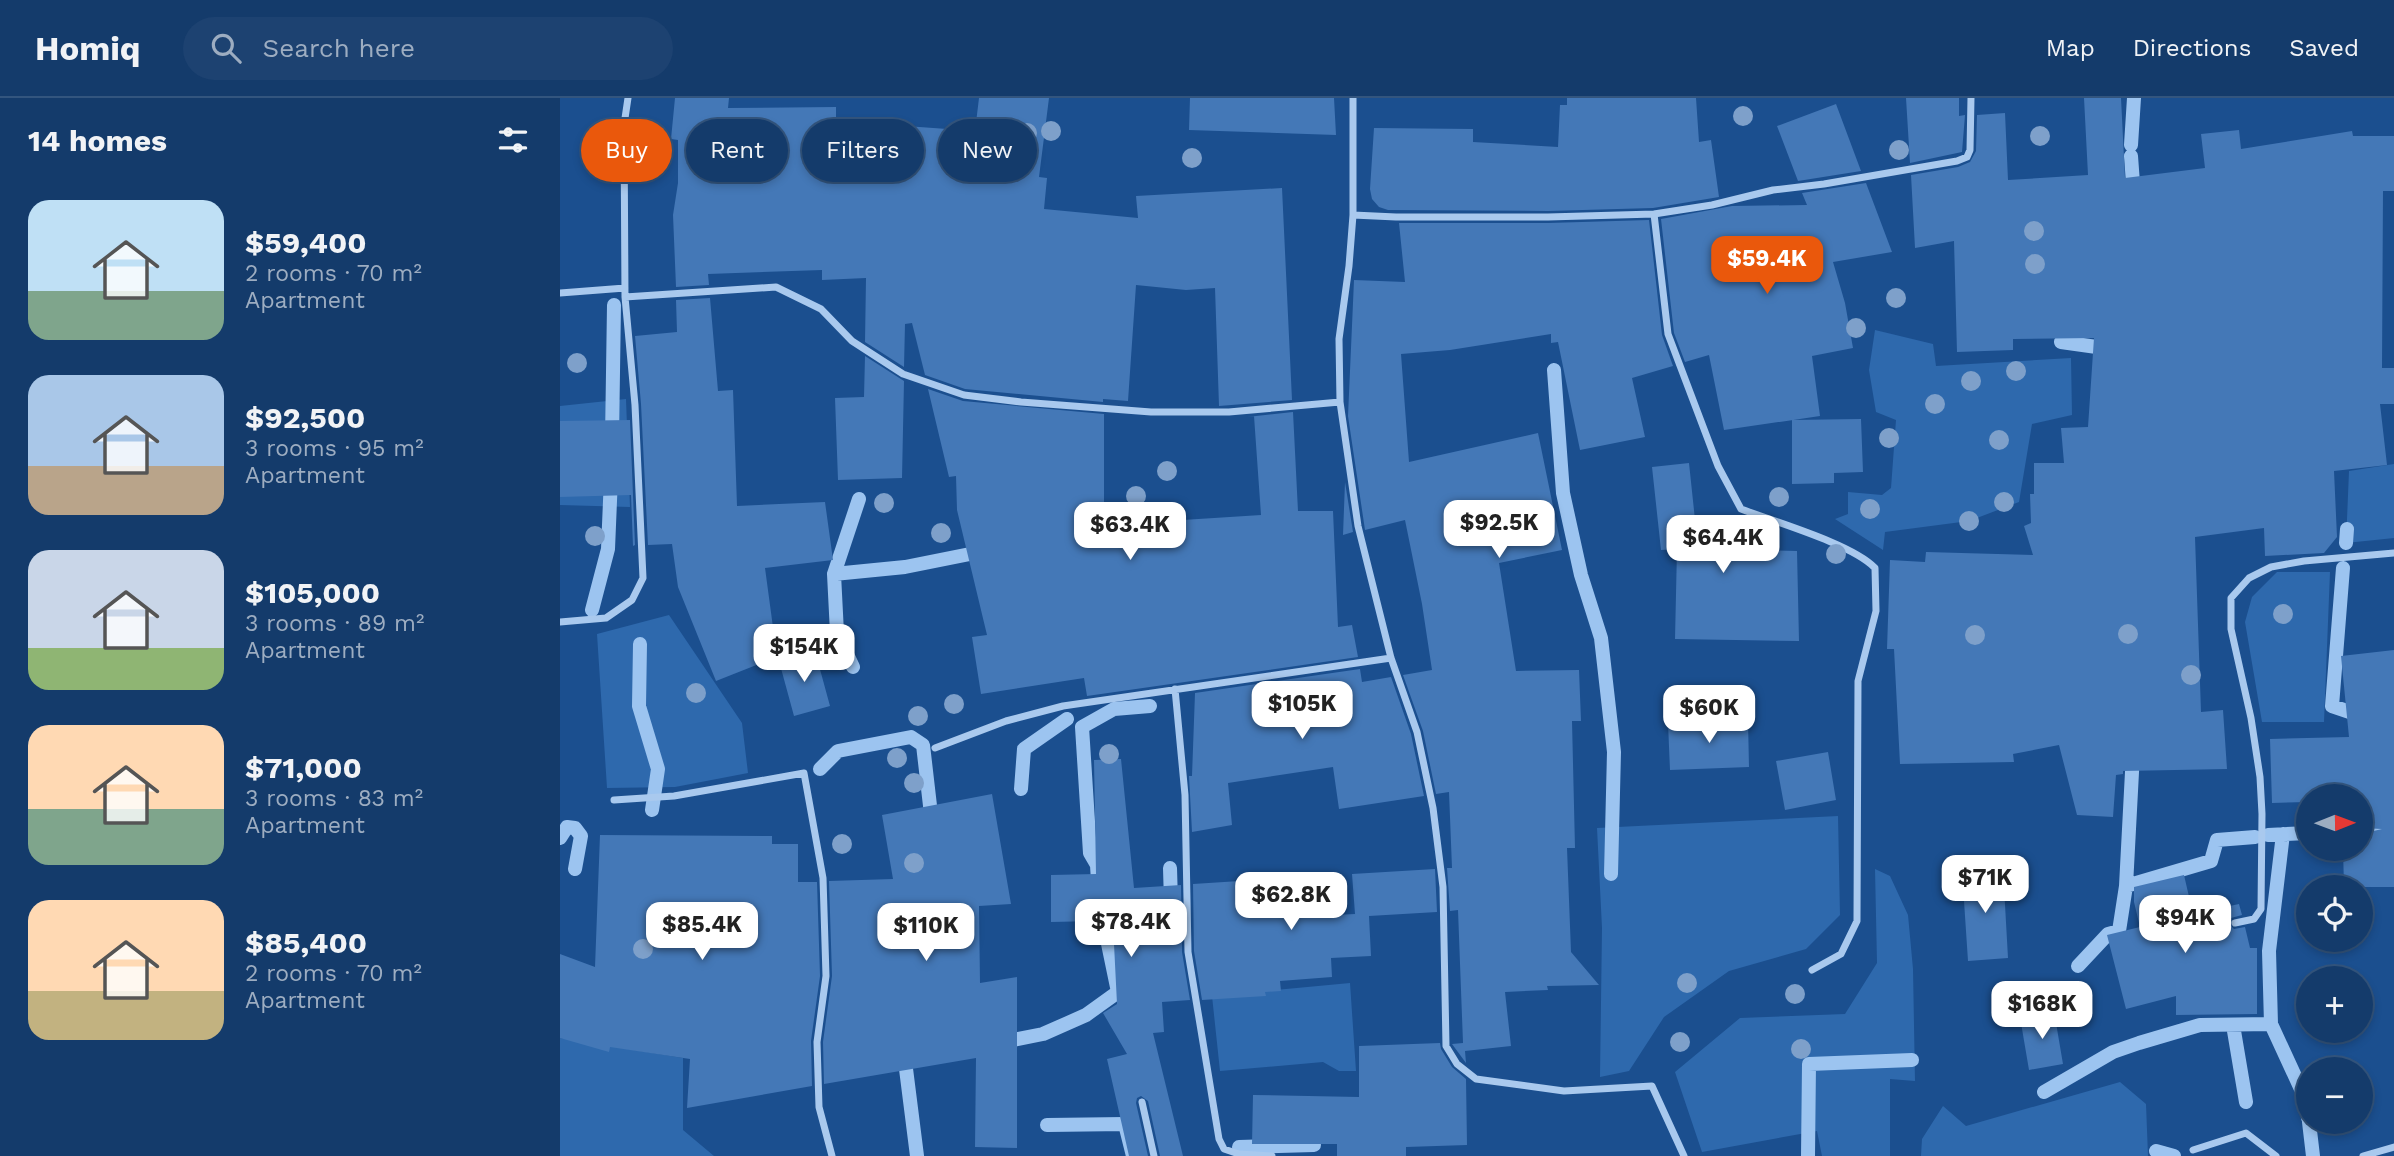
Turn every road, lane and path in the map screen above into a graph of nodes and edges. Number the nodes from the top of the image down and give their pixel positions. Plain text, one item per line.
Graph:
1 (628, 98) edge
2 (1353, 98) edge
3 (1971, 98) edge
4 (1654, 214) junction
5 (1353, 215) junction
6 (625, 292) junction
7 (560, 293) edge
8 (1340, 402) junction
9 (2394, 553) edge
10 (560, 622) edge
11 (1391, 658) junction
12 (1175, 689) junction
13 (935, 748) dead end
14 (614, 800) dead end
15 (2235, 923) dead end
16 (1812, 970) dead end
17 (1142, 1102) dead end
18 (2394, 1147) edge
19 (2193, 1150) dead end
20 (832, 1156) edge
21 (1154, 1156) edge
22 (1272, 1156) edge
23 (1684, 1156) edge
24 (2276, 1156) edge
25 (2363, 1156) edge

1 - 6 street
2 - 5 street
3 - 4 street
4 - 5 street
4 - 16 street
5 - 8 street
6 - 7 street
6 - 8 street
6 - 10 street
8 - 11 street
9 - 15 street
11 - 12 street
11 - 23 street
12 - 13 street
12 - 22 street
14 - 20 street
17 - 21 street
18 - 25 street
19 - 24 street

